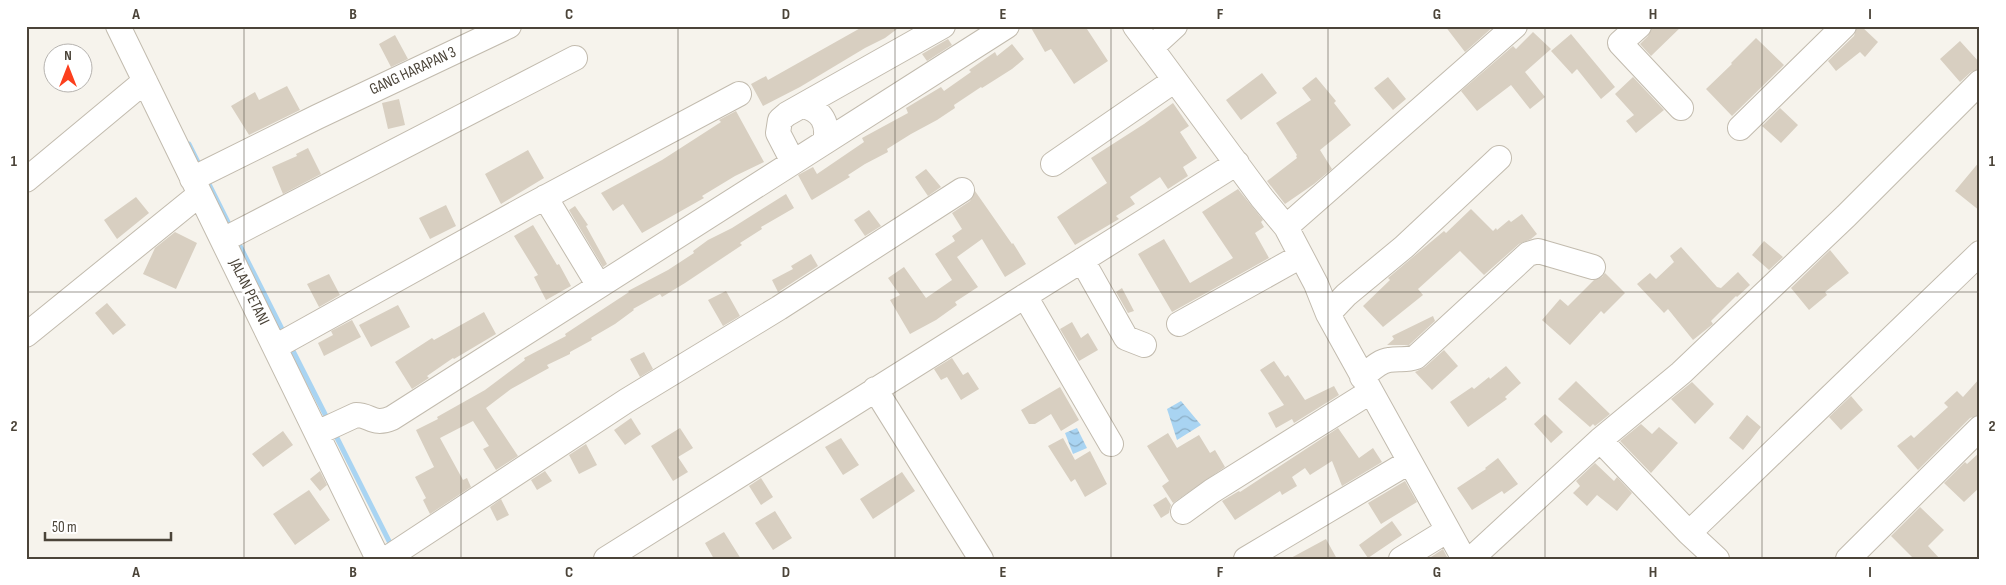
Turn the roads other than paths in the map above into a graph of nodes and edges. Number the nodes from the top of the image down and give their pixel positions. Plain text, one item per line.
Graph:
1 (118, 26) edge
2 (509, 26) edge
3 (943, 26) edge
4 (1007, 26) edge
5 (1135, 26) edge
6 (1175, 26) edge
7 (1515, 26) edge
8 (1639, 26) edge
9 (1844, 26) edge
10 (1151, 48) junction
11 (575, 58) dead end
12 (1176, 80) junction
13 (144, 81) junction
14 (1980, 82) edge
15 (739, 94) dead end
16 (803, 106) junction
17 (1681, 108) dead end
18 (1740, 128) dead end
19 (825, 142) junction
20 (1499, 158) dead end
21 (793, 162) junction
22 (1237, 163) junction
23 (1053, 164) dead end
24 (26, 180) edge
25 (201, 180) junction
26 (962, 190) dead end
27 (545, 198) junction
28 (1286, 227) junction
29 (234, 235) junction
30 (1980, 253) edge
31 (1301, 256) junction
32 (1082, 260) junction
33 (1593, 267) dead end
34 (599, 286) junction
35 (1025, 296) junction
36 (1328, 314) junction
37 (1179, 324) dead end
38 (26, 335) edge
39 (280, 345) junction
40 (1144, 345) dead end
41 (1366, 384) junction
42 (875, 389) junction
43 (1980, 428) edge
44 (322, 431) junction
45 (1600, 440) junction
46 (1111, 444) dead end
47 (1409, 462) junction
48 (1183, 512) dead end
49 (1448, 530) junction
50 (1689, 533) junction
51 (394, 553) edge
52 (378, 559) edge
53 (606, 559) edge
54 (981, 559) edge
55 (1246, 559) edge
56 (1402, 559) edge
57 (1464, 559) edge
58 (1471, 559) edge
59 (1717, 559) edge
60 (1848, 559) edge

1 - 13 street, JALAN PETANI
2 - 25 street, GANG HARAPAN 3
3 - 16 street
4 - 19 street
5 - 10 street
6 - 10 street
7 - 28 street
8 - 17 street
9 - 18 street
10 - 12 street
11 - 29 street
12 - 22 street
12 - 23 street
13 - 24 street
13 - 25 street, JALAN PETANI
14 - 45 street
15 - 27 street
16 - 19 street
16 - 21 street
19 - 21 street
20 - 36 street
21 - 34 street
22 - 28 street
22 - 32 street
25 - 29 street, JALAN PETANI
25 - 38 street, GANG HARAPAN 3
26 - 51 street
27 - 34 street
27 - 39 street
28 - 31 street
29 - 39 street, JALAN PETANI
30 - 50 street
31 - 36 street
31 - 37 street
32 - 35 street
32 - 40 street
33 - 41 street
34 - 44 street
35 - 42 street
35 - 46 street
36 - 41 street
39 - 44 street, JALAN PETANI
41 - 47 street
41 - 48 street
42 - 53 street
42 - 54 street
43 - 60 street
44 - 52 street, JALAN PETANI
45 - 50 street
45 - 58 street
47 - 49 street
47 - 55 street
49 - 56 street
49 - 57 street
50 - 59 street

